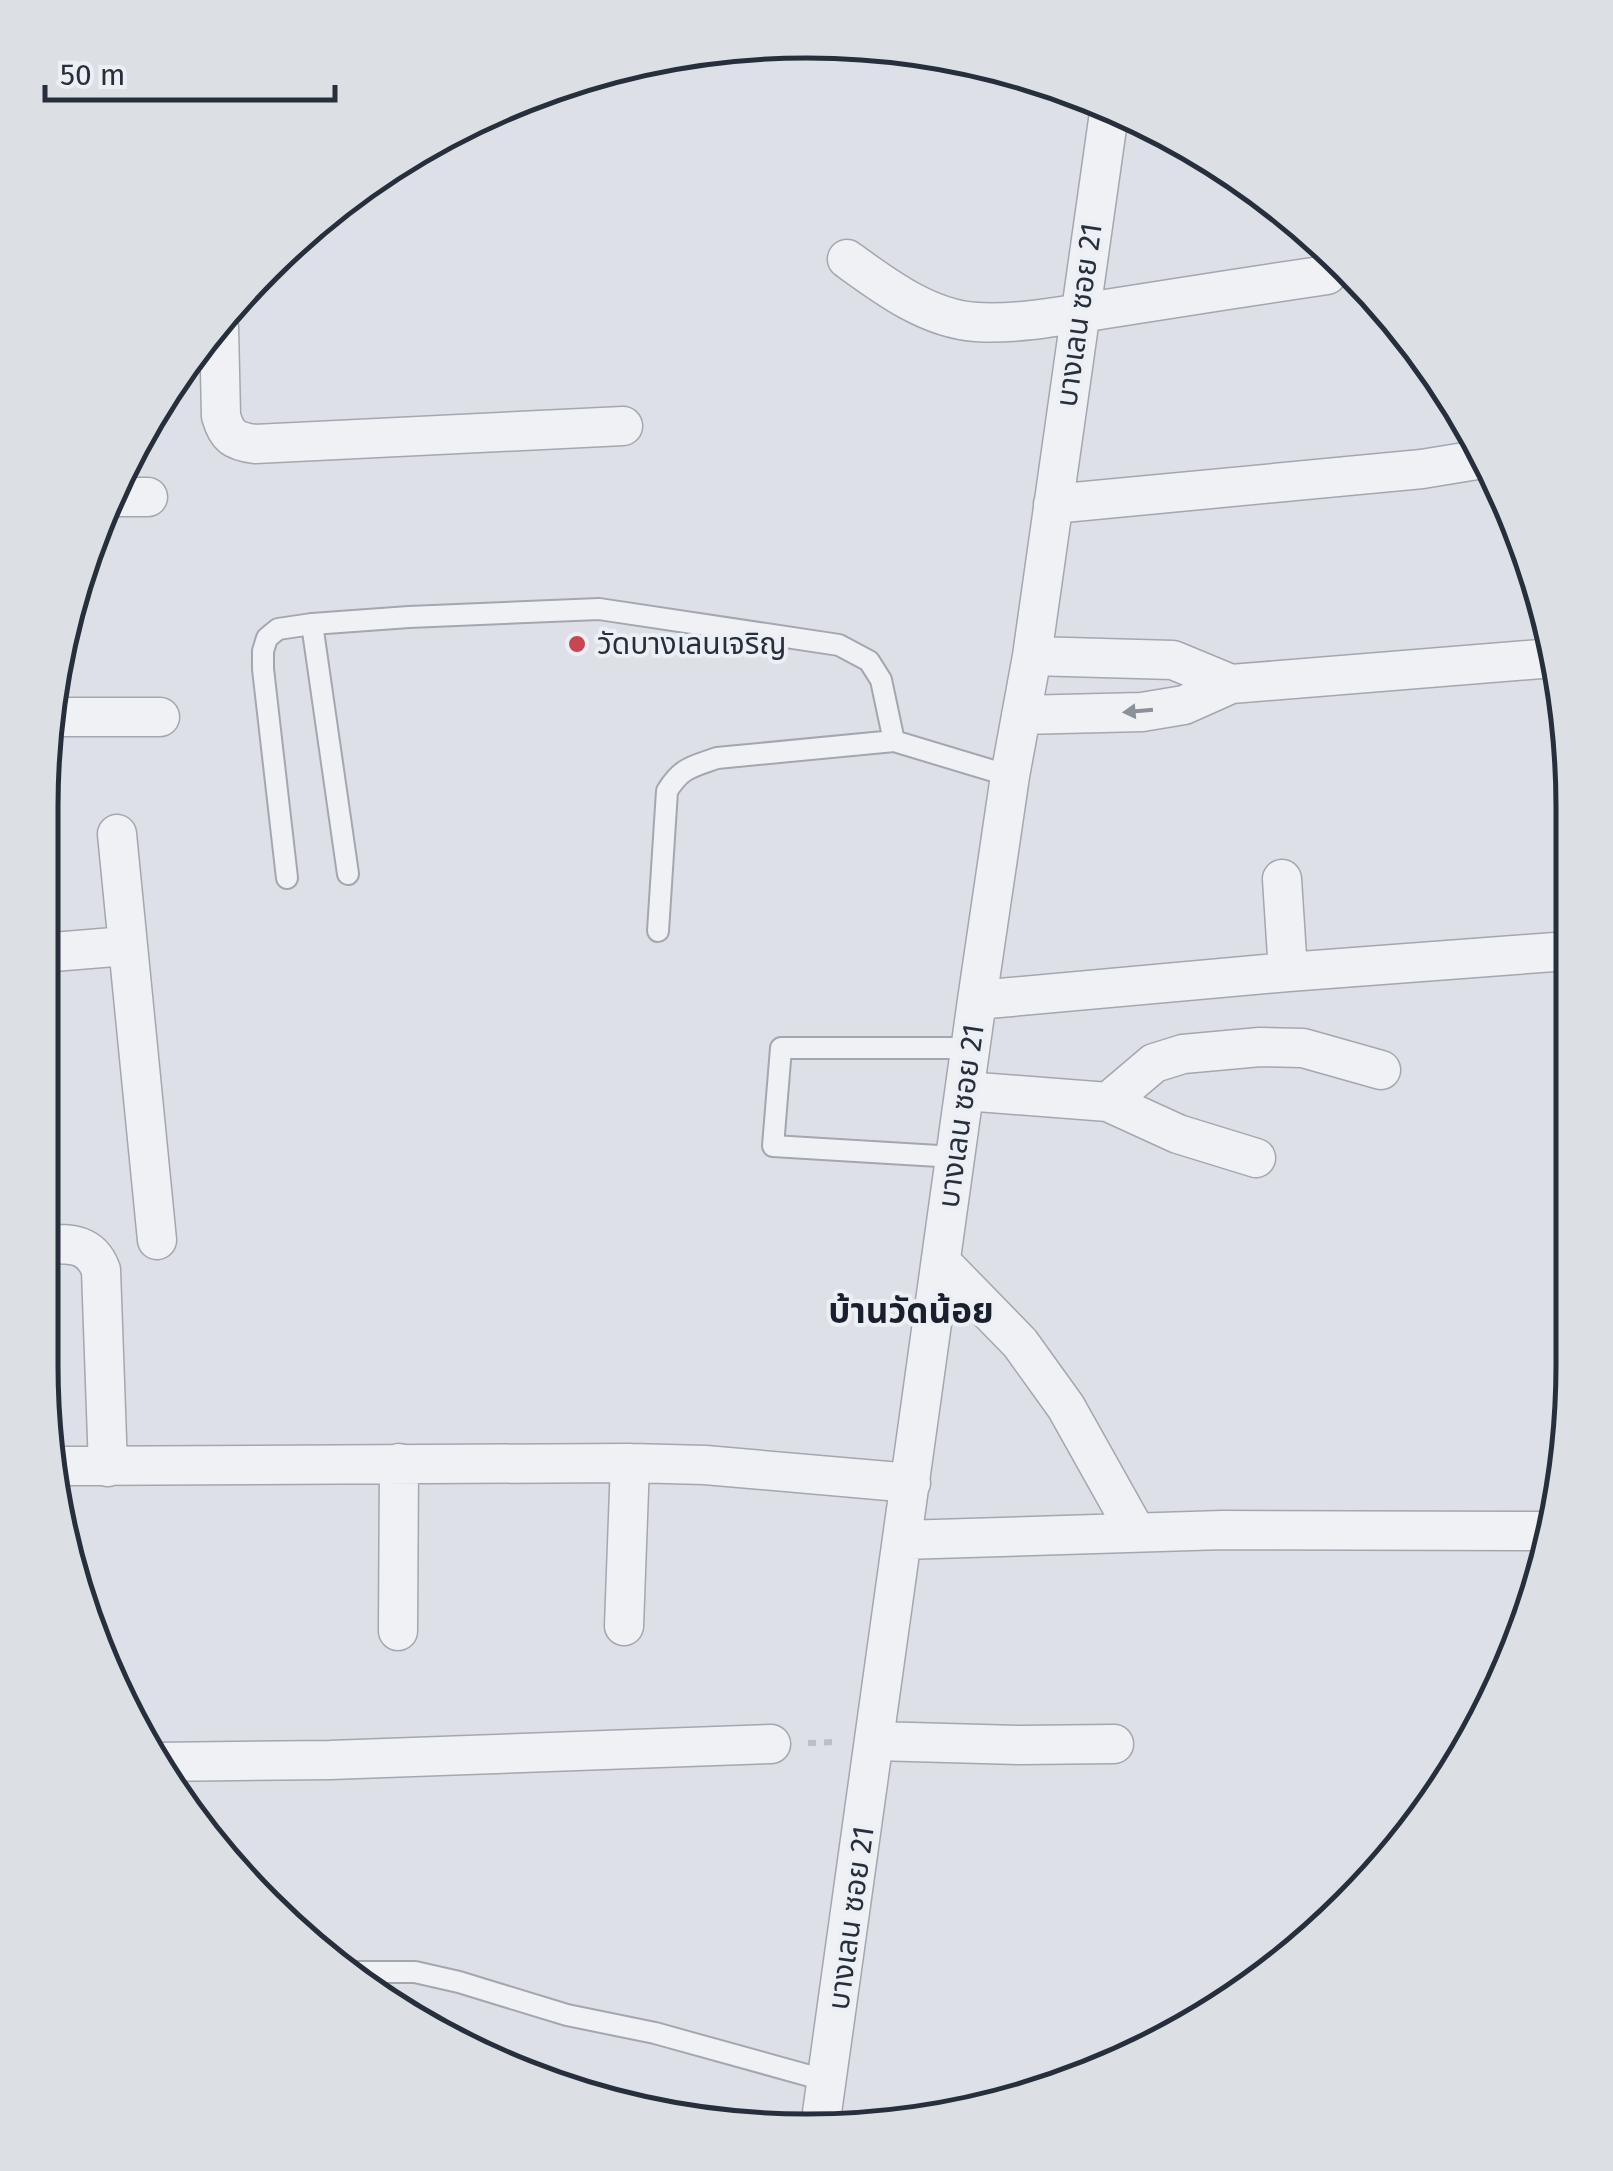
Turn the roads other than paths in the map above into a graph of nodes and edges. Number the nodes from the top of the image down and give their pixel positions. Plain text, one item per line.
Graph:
1 (1116, 125) edge
2 (846, 259) dead end
3 (1327, 275) dead end
4 (1079, 313) junction
5 (219, 342) edge
6 (624, 426) dead end
7 (1471, 461) edge
8 (1052, 504) junction
9 (312, 624) junction
10 (1032, 656) junction
11 (1541, 659) edge
12 (1230, 684) junction
13 (1021, 715) junction
14 (63, 717) edge
15 (160, 717) dead end
16 (894, 741) junction
17 (1010, 776) junction
18 (116, 834) dead end
19 (348, 874) dead end
20 (287, 878) dead end
21 (1282, 879) dead end
22 (658, 930) dead end
23 (126, 946) junction
24 (58, 952) edge
25 (1556, 952) edge
26 (1288, 972) junction
27 (977, 1000) junction
28 (971, 1048) junction
29 (1381, 1070) dead end
30 (965, 1091) junction
31 (1108, 1102) junction
32 (956, 1157) junction
33 (1256, 1158) dead end
34 (157, 1240) dead end
35 (58, 1245) edge
36 (941, 1262) junction
37 (400, 1463) junction
38 (630, 1463) junction
39 (65, 1466) edge
40 (108, 1467) junction
41 (911, 1484) junction
42 (1536, 1531) edge
43 (1136, 1532) junction
44 (902, 1540) junction
45 (624, 1626) dead end
46 (398, 1630) dead end
47 (876, 1741) junction
48 (772, 1744) road end
49 (1114, 1744) dead end
50 (172, 1762) edge
51 (369, 1972) edge
52 (828, 2081) junction
53 (822, 2113) edge

1 - 4 street, บางเลน ซอย 21
2 - 4 street
3 - 4 street
4 - 8 street, บางเลน ซอย 21
5 - 6 street
7 - 8 street
8 - 10 street, บางเลน ซอย 21
9 - 16 lane
9 - 19 lane
9 - 20 lane
10 - 12 street
10 - 13 street, บางเลน ซอย 21
11 - 12 street
12 -> 13 street
13 - 17 street, บางเลน ซอย 21
14 - 15 street
16 - 17 lane
16 - 22 lane
17 - 27 street, บางเลน ซอย 21
18 - 23 street
21 - 26 street
23 - 24 street
23 - 34 street
25 - 26 street
26 - 27 street
27 - 28 street, บางเลน ซอย 21
28 - 30 street, บางเลน ซอย 21
28 - 32 lane
29 - 31 street
30 - 31 street
30 - 32 street, บางเลน ซอย 21
31 - 33 street
32 - 36 street, บางเลน ซอย 21
35 - 40 street
36 - 41 street, บางเลน ซอย 21
36 - 43 street
37 - 38 street
37 - 40 street
37 - 46 street
38 - 41 street
38 - 45 street
39 - 40 street
41 - 44 street, บางเลน ซอย 21
42 - 43 street
43 - 44 street
44 - 47 street, บางเลน ซอย 21
47 - 49 street
47 - 52 street, บางเลน ซอย 21
48 - 50 street
51 - 52 lane
52 - 53 street, บางเลน ซอย 21

